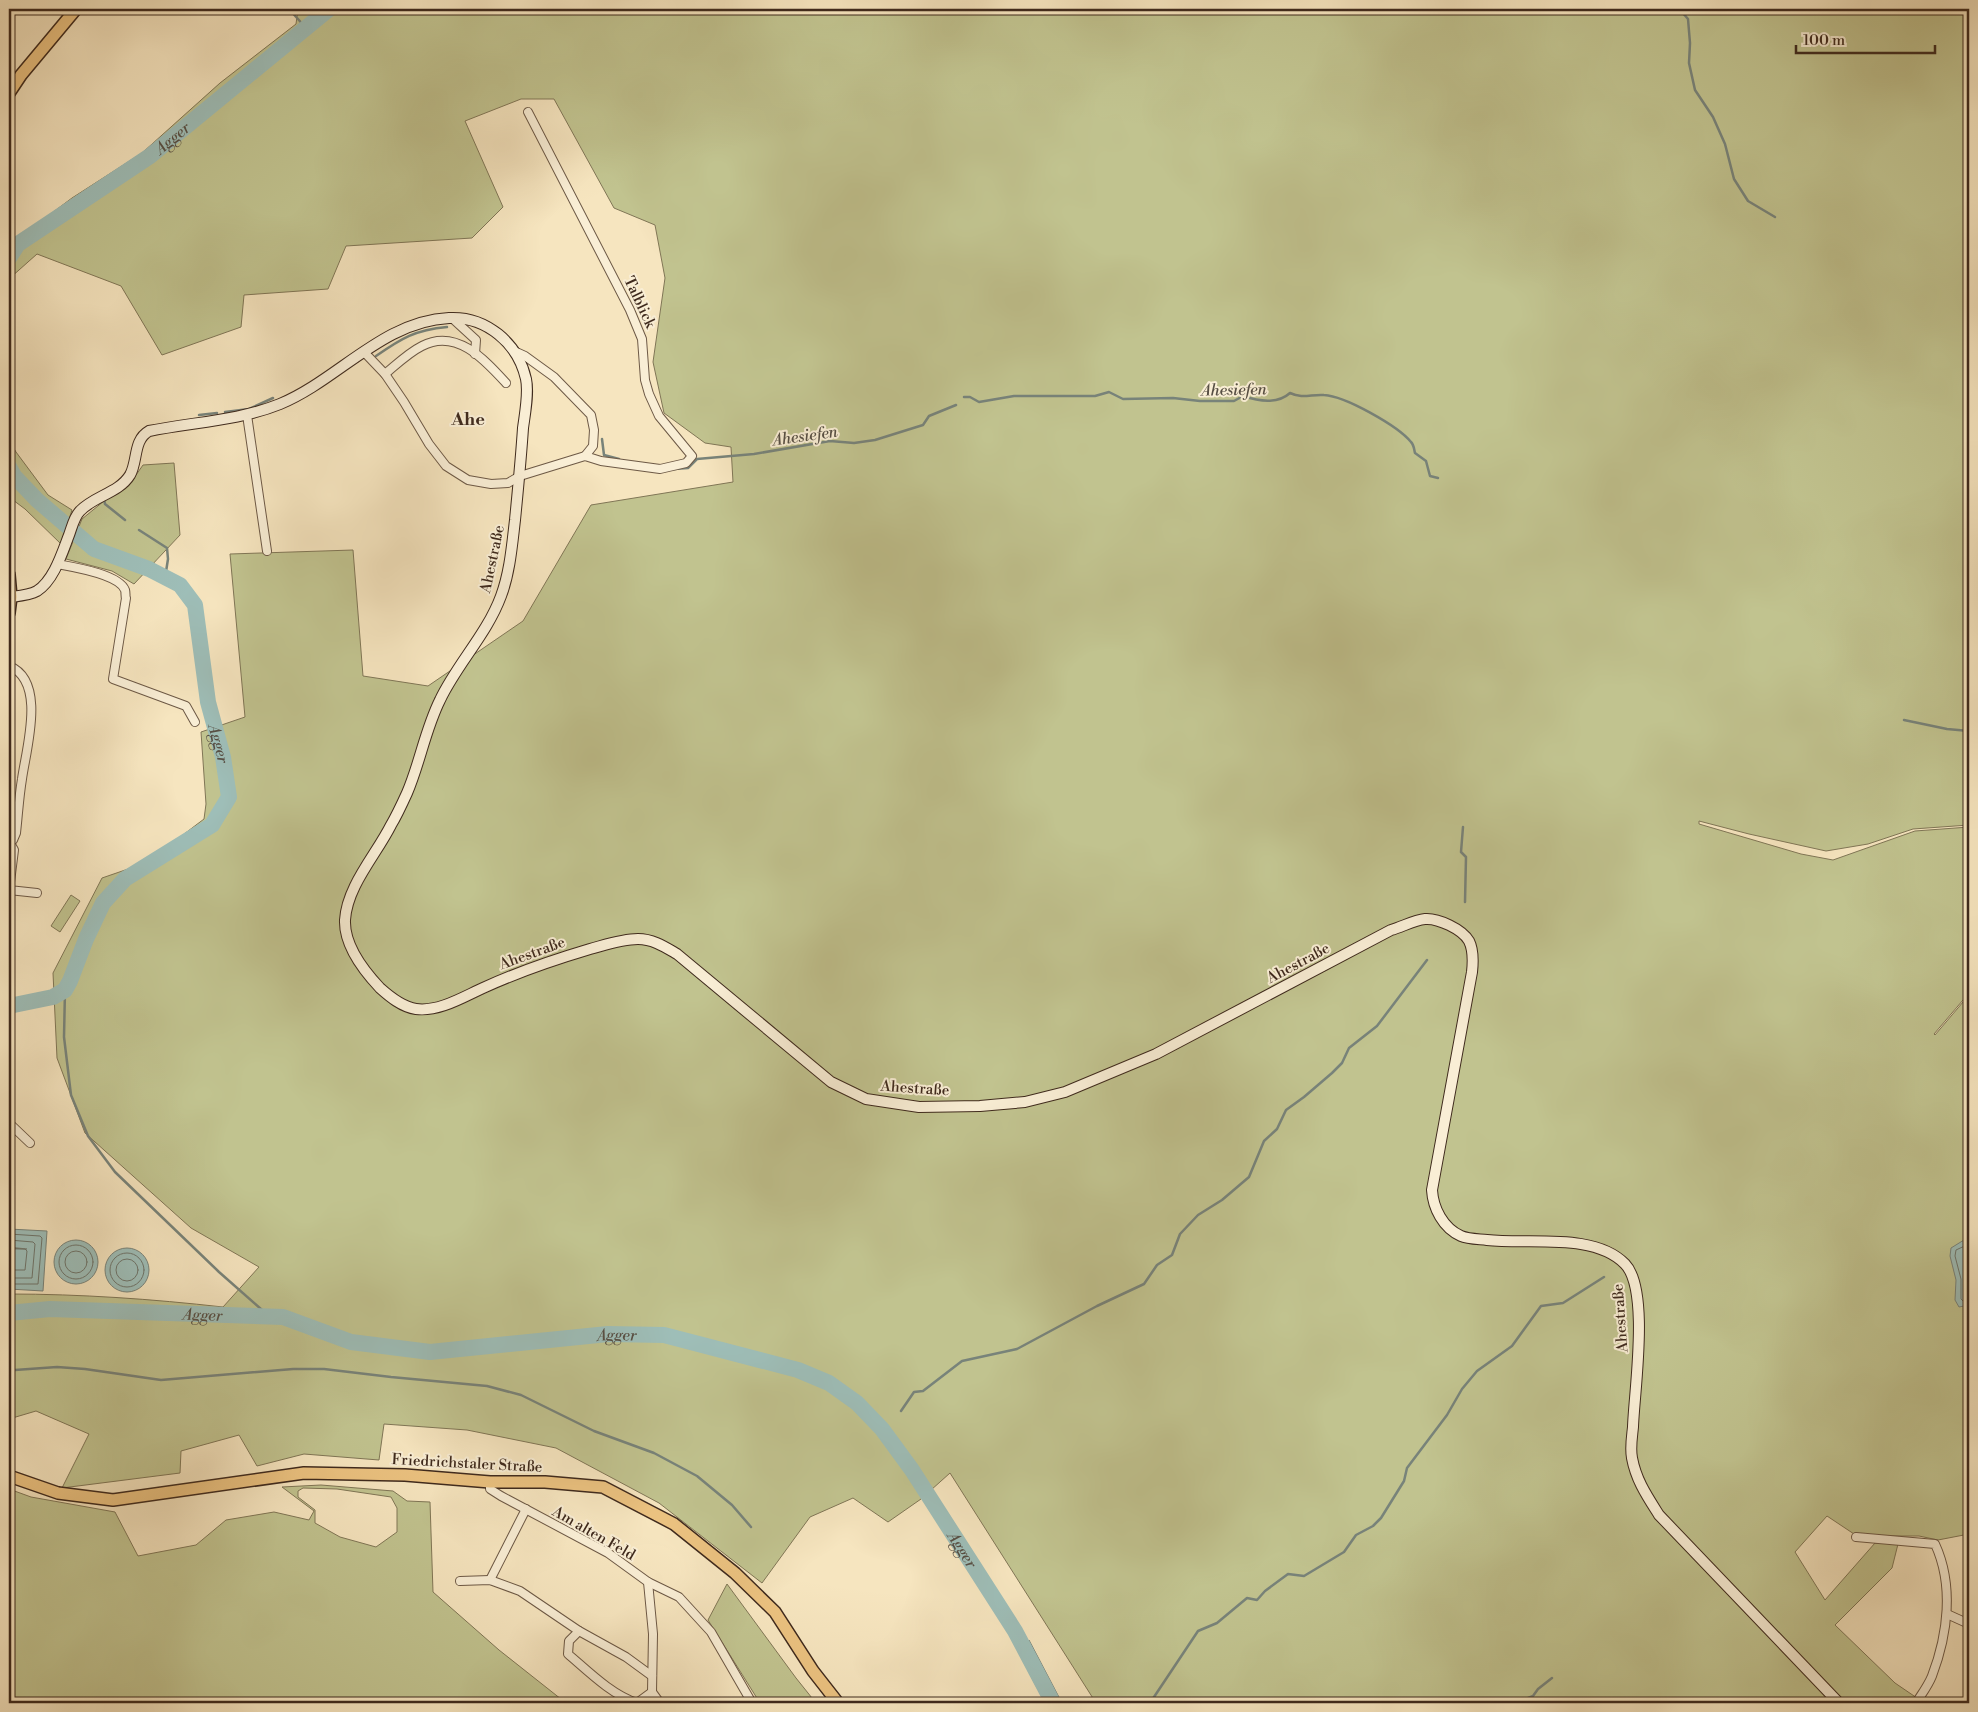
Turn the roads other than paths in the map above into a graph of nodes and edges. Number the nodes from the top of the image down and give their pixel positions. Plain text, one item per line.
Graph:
1 (76, 9) edge
2 (9, 93) edge
3 (528, 112) dead end
4 (452, 318) junction
5 (514, 351) junction
6 (364, 352) junction
7 (475, 354) junction
8 (385, 374) junction
9 (506, 383) dead end
10 (247, 415) junction
11 (585, 456) junction
12 (520, 476) junction
13 (267, 550) dead end
14 (57, 564) junction
15 (9, 575) edge
16 (11, 597) junction
17 (9, 613) edge
18 (9, 666) edge
19 (195, 722) dead end
20 (10, 844) edge
21 (37, 893) dead end
22 (9, 1123) edge
23 (30, 1143) dead end
24 (9, 1476) edge
25 (490, 1482) junction
26 (526, 1509) junction
27 (1856, 1537) dead end
28 (490, 1580) junction
29 (460, 1581) dead end
30 (648, 1582) junction
31 (1947, 1614) junction
32 (1969, 1624) edge
33 (579, 1631) junction
34 (652, 1676) junction
35 (652, 1692) junction
36 (1836, 1701) edge
37 (660, 1703) edge
38 (752, 1703) edge
39 (838, 1703) edge
40 (1916, 1703) edge

1 - 2 main road
3 - 11 street, Talblick
4 - 5 main road, Ahestraße
4 - 6 main road, Ahestraße
4 - 7 street
5 - 11 street
5 - 12 main road, Ahestraße
6 - 8 street
6 - 10 main road, Ahestraße
7 - 8 street
7 - 9 street
8 - 12 street
10 - 13 street
10 - 14 main road, Ahestraße
11 - 12 street
12 - 36 main road, Ahestraße
14 - 16 main road, Ahestraße
14 - 19 street
15 - 16 main road
16 - 17 main road
18 - 20 street
20 - 21 street
22 - 23 street
24 - 25 main road, Friedrichstaler Straße
25 - 26 street, Am alten Feld
25 - 39 main road, Friedrichstaler Straße
26 - 28 street
26 - 30 street, Am alten Feld
27 - 31 street
28 - 29 street
28 - 33 street
30 - 34 street
30 - 38 street, Am alten Feld
31 - 32 street
31 - 40 street
33 - 34 street
33 - 35 street
34 - 35 street
35 - 37 street

